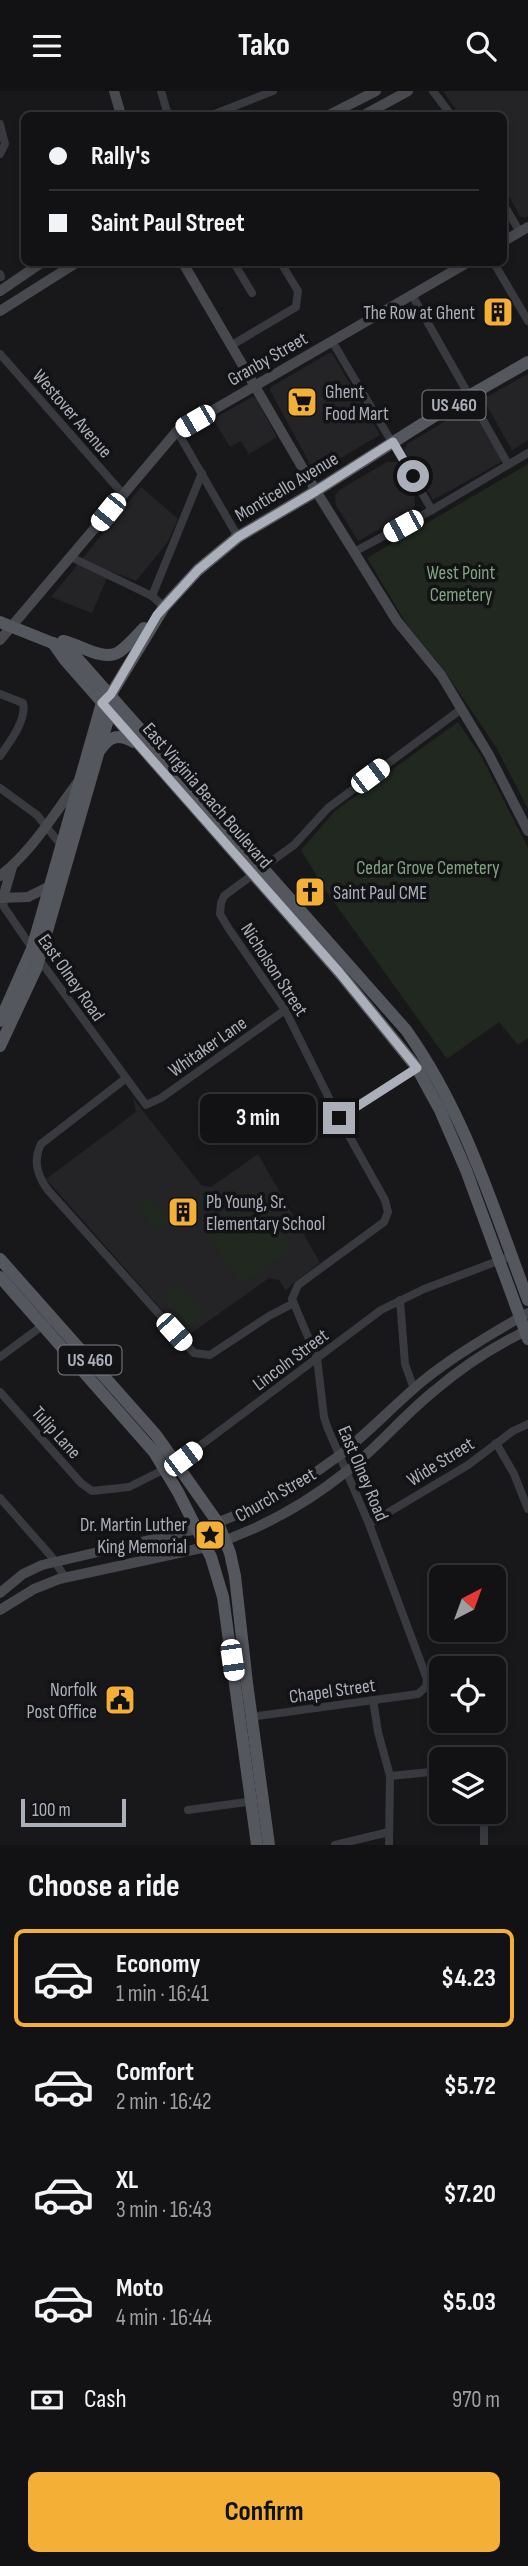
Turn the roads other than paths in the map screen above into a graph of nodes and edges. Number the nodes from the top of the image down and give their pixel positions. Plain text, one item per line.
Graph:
1 (114, 91) edge
2 (161, 91) edge
3 (273, 91) edge
4 (376, 91) edge
5 (408, 91) edge
6 (433, 91) edge
7 (120, 112) edge
8 (167, 112) edge
9 (220, 112) edge
10 (336, 112) edge
11 (370, 112) edge
12 (449, 112) edge
13 (0, 124) edge
14 (0, 154) edge
15 (507, 209) edge
16 (524, 230) edge
17 (507, 239) edge
18 (37, 266) edge
19 (71, 266) edge
20 (185, 266) edge
21 (236, 266) edge
22 (283, 266) edge
23 (462, 266) edge
24 (496, 266) edge
25 (0, 291) edge
26 (252, 293) dead end
27 (412, 295) junction
28 (0, 311) edge
29 (528, 321) edge
30 (332, 341) junction
31 (232, 345) junction
32 (0, 353) edge
33 (528, 362) edge
34 (256, 385) junction
35 (470, 395) junction
36 (177, 431) junction
37 (393, 442) junction
38 (528, 453) edge
39 (508, 464) junction
40 (202, 473) junction
41 (316, 491) junction
42 (123, 494) junction
43 (432, 510) junction
44 (238, 537) junction
45 (354, 552) junction
46 (71, 557) junction
47 (152, 596) junction
48 (160, 611) junction
49 (6, 624) edge
50 (0, 640) edge
51 (48, 640) junction
52 (0, 694) edge
53 (108, 703) junction
54 (460, 710) junction
55 (138, 744) junction
56 (98, 752) junction
57 (0, 756) edge
58 (78, 782) junction
59 (0, 788) edge
60 (47, 826) junction
61 (528, 831) edge
62 (61, 845) junction
63 (12, 867) junction
64 (264, 868) junction
65 (0, 876) edge
66 (252, 876) junction
67 (61, 878) junction
68 (50, 887) junction
69 (2, 898) edge
70 (36, 955) junction
71 (344, 968) junction
72 (285, 1010) junction
73 (0, 1021) edge
74 (0, 1046) edge
75 (422, 1064) junction
76 (125, 1079) junction
77 (146, 1105) joint
78 (339, 1118) junction
79 (505, 1258) junction
80 (0, 1259) edge
81 (0, 1277) edge
82 (400, 1300) junction
83 (528, 1300) edge
84 (292, 1304) junction
85 (524, 1315) edge
86 (48, 1322) junction
87 (527, 1333) edge
88 (0, 1357) edge
89 (317, 1358) junction
90 (424, 1380) junction
91 (414, 1389) junction
92 (433, 1391) junction
93 (0, 1392) edge
94 (528, 1424) edge
95 (496, 1443) junction
96 (340, 1455) junction
97 (171, 1466) junction
98 (347, 1471) junction
99 (92, 1491) joint
100 (0, 1498) edge
101 (528, 1509) edge
102 (215, 1524) junction
103 (369, 1524) junction
104 (197, 1529) junction
105 (226, 1541) junction
106 (208, 1546) junction
107 (55, 1561) junction
108 (65, 1577) junction
109 (0, 1593) edge
110 (0, 1610) edge
111 (241, 1612) junction
112 (426, 1687) joint
113 (373, 1700) junction
114 (246, 1717) junction
115 (429, 1772) edge
116 (390, 1776) junction
117 (257, 1800) junction
118 (188, 1810) dead end
119 (484, 1824) edge
120 (389, 1832) junction
121 (257, 1845) edge
122 (269, 1845) edge
123 (335, 1845) edge
124 (389, 1845) edge
125 (484, 1845) edge

1 - 7 main road
2 - 8 street
3 - 9 street
4 - 10 main road
5 - 11 main road
6 - 12 street
13 - 14 street
15 - 16 street
16 - 17 main road
18 - 25 main road
19 - 28 main road
20 - 31 main road
21 - 26 street
22 - 31 street
23 - 27 main road, Granby Street
24 - 29 street
27 - 30 main road, Granby Street
27 - 35 street
30 - 34 main road, Granby Street
30 - 37 street
31 - 34 main road
32 - 42 street, Westover Avenue
33 - 35 main road, Monticello Avenue / US 460
34 - 36 main road, Granby Street
34 - 41 main road
35 - 37 main road, Monticello Avenue / US 460
35 - 39 street
36 - 40 street
36 - 42 main road, Granby Street
37 - 41 main road, Monticello Avenue / US 460
37 - 43 street
38 - 39 street
39 - 43 street
40 - 44 street
40 - 47 street
41 - 44 main road, Monticello Avenue / US 460
41 - 45 main road
42 - 46 main road, Granby Street
43 - 45 street
44 - 48 main road, Monticello Avenue / US 460
45 - 54 main road
46 - 47 street
46 - 49 main road, Granby Street
47 - 48 street
48 - 51 main road
48 - 53 main road, Monticello Avenue / US 460
49 - 50 main road, Granby Street
49 - 51 main road, East Virginia Beach Boulevard
51 - 53 main road, East Virginia Beach Boulevard
52 - 57 street
53 - 55 main road, East Virginia Beach Boulevard
53 - 56 main road, Monticello Avenue / US 460
53 - 58 main road, Monticello Avenue / US 460
53 - 64 main road, East Virginia Beach Boulevard
54 - 61 main road
54 - 64 street
55 - 56 main road
55 - 66 main road, East Virginia Beach Boulevard
56 - 67 main road, Monticello Avenue / US 460
58 - 60 main road, Monticello Avenue
58 - 62 main road, Monticello Avenue / US 460
59 - 60 street
60 - 62 street
60 - 63 main road, Monticello Avenue
62 - 68 main road, Monticello Avenue / US 460
63 - 65 main road, Monticello Avenue
63 - 69 main road
64 - 66 street
64 - 71 main road, East Virginia Beach Boulevard
66 - 71 main road, East Virginia Beach Boulevard
66 - 72 street, Nicholson Street
67 - 68 main road
67 - 70 main road, US 460
68 - 69 main road
68 - 70 main road, US 460
69 - 70 street, East Olney Road
70 - 73 main road, US 460
70 - 74 main road, US 460
70 - 76 street, East Olney Road
71 - 75 main road, East Virginia Beach Boulevard
72 - 77 street, Whitaker Lane
72 - 78 street, Nicholson Street
75 - 78 street
75 - 79 main road, East Virginia Beach Boulevard
76 - 77 street, East Olney Road
76 - 84 street
78 - 84 street, Nicholson Street
79 - 82 street, Lincoln Street
79 - 83 main road, East Virginia Beach Boulevard
79 - 85 main road, East Virginia Beach Boulevard
80 - 86 main road, US 460
81 - 86 main road, US 460
82 - 89 street, Lincoln Street
82 - 91 street
84 - 89 street, East Olney Road
85 - 87 main road, East Virginia Beach Boulevard
85 - 90 main road, Church Street
86 - 88 street
86 - 97 main road, US 460
87 - 92 main road, Church Street
89 - 96 street, East Olney Road
89 - 97 street, Lincoln Street
90 - 91 main road, Church Street
90 - 92 street
91 - 96 main road, Church Street
92 - 98 main road, Church Street
93 - 99 street, Tulip Lane
94 - 95 street, Wide Street
95 - 101 street
95 - 103 street, Wide Street
96 - 98 street, East Olney Road
96 - 102 main road, Church Street
97 - 99 street, Lincoln Street
97 - 102 main road
97 - 104 main road, US 460
98 - 103 street, East Olney Road
98 - 105 main road, Church Street
100 - 107 street
102 - 104 main road, Church Street
102 - 105 main road, US 460
103 - 112 street, East Olney Road
104 - 106 main road, US 460
104 - 107 main road, Church Street
105 - 106 main road, Church Street
105 - 111 main road, US 460
106 - 108 main road, Church Street
106 - 111 main road
106 - 114 main road, US 460
107 - 108 street
107 - 109 main road, Church Street
108 - 110 main road, Church Street
111 - 114 main road, US 460
112 - 113 street, Chapel Street
113 - 114 street, Chapel Street
113 - 116 street
114 - 117 main road, US 460
115 - 116 street
116 - 120 street
117 - 118 street
117 - 121 main road, US 460
117 - 122 main road, US 460
119 - 125 street
120 - 123 street
120 - 124 street

